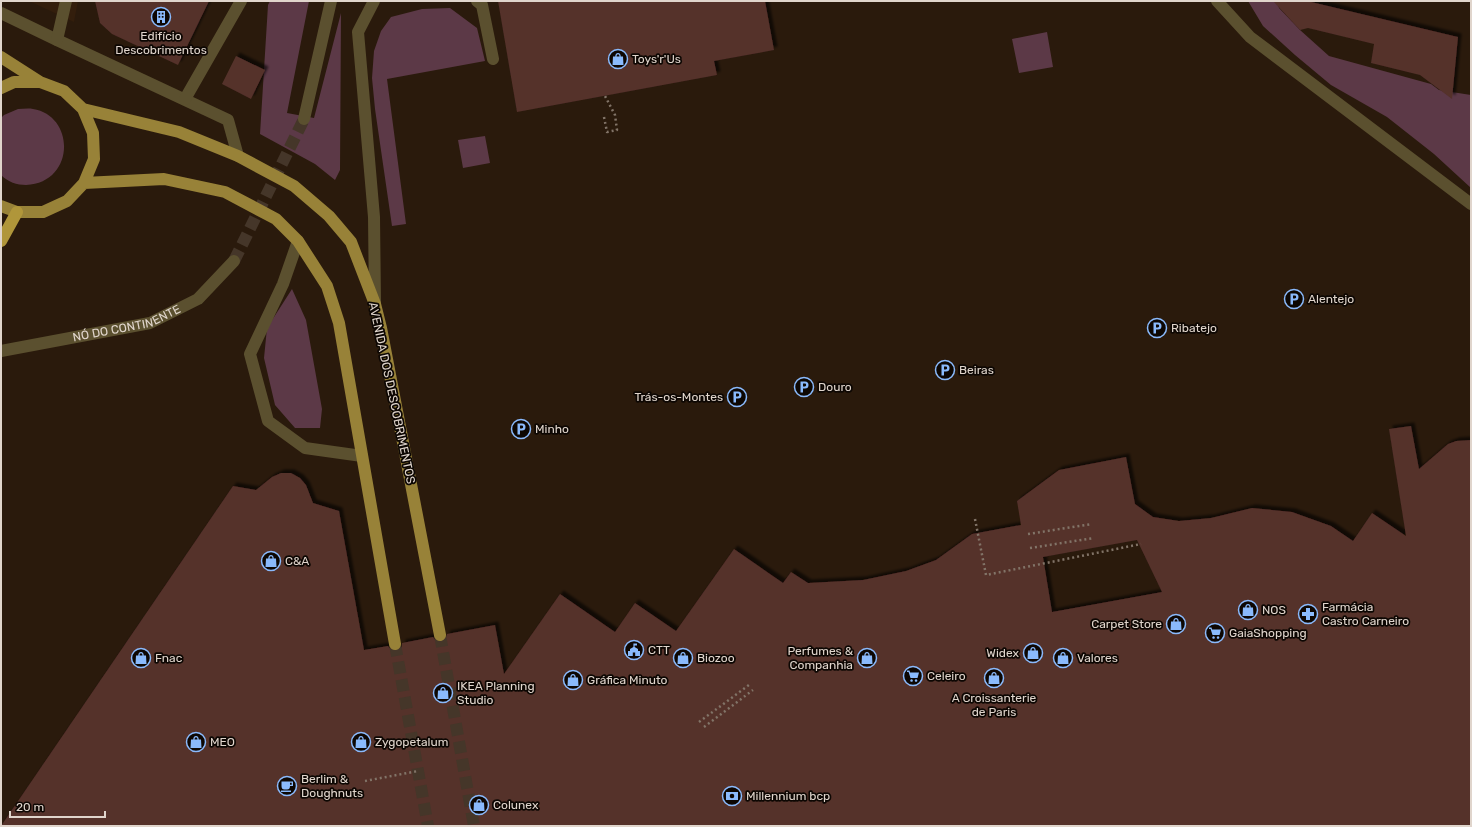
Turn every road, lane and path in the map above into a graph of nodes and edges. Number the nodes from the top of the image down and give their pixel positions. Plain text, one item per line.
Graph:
1 (66, 1) edge
2 (241, 1) edge
3 (331, 1) edge
4 (374, 1) edge
5 (477, 1) edge
6 (1217, 1) edge
7 (1, 13) edge
8 (57, 40) junction
9 (1, 57) edge
10 (493, 59) dead end
11 (40, 82) junction
12 (1, 88) edge
13 (605, 96) dead end
14 (185, 99) junction
15 (83, 109) junction
16 (604, 117) dead end
17 (304, 119) tunnel mouth
18 (238, 156) junction
19 (84, 183) junction
20 (1471, 204) edge
21 (1, 206) edge
22 (17, 212) junction
23 (1, 241) edge
24 (298, 241) junction
25 (234, 261) tunnel mouth
26 (375, 304) junction
27 (1, 351) edge
28 (362, 456) junction
29 (975, 519) dead end
30 (1092, 524) dead end
31 (1028, 534) dead end
32 (1094, 538) dead end
33 (1141, 544) dead end
34 (1030, 548) dead end
35 (440, 635) tunnel mouth
36 (395, 644) tunnel mouth
37 (749, 684) dead end
38 (753, 690) dead end
39 (699, 722) dead end
40 (704, 727) dead end
41 (418, 771) dead end
42 (365, 781) dead end

1 - 8 street
2 - 14 street
3 - 17 street
4 - 26 street
5 - 10 street
6 - 20 street
7 - 8 street
8 - 14 street
9 - 11 main road
11 - 12 main road
11 - 15 main road
13 - 16 path
14 - 18 street
15 - 18 main road, AVENIDA DOS DESCOBRIMENTOS
15 - 19 main road
18 - 26 main road, AVENIDA DOS DESCOBRIMENTOS
19 - 22 main road
19 - 24 main road
21 - 22 main road
22 - 23 highway
24 - 28 main road
24 - 28 street
25 - 27 street, NÓ DO CONTINENTE
26 - 35 main road, AVENIDA DOS DESCOBRIMENTOS
28 - 36 main road
29 - 33 path
30 - 31 path
32 - 34 path
37 - 39 path
38 - 40 path
41 - 42 path

